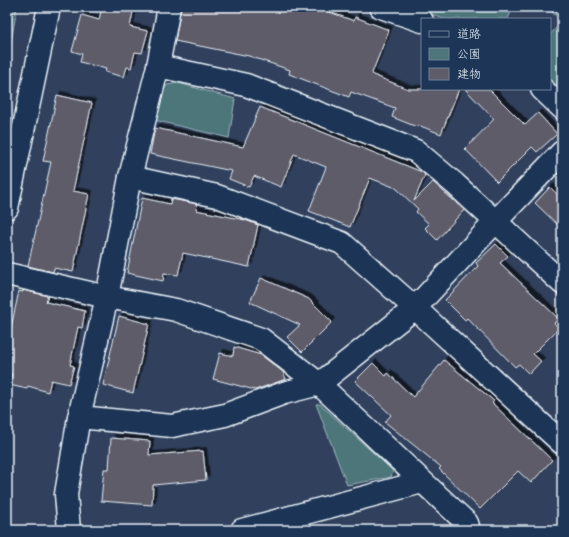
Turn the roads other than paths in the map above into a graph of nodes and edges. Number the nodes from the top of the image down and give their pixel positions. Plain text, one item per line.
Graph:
1 (49, 7) edge
2 (169, 7) edge
3 (381, 7) edge
4 (421, 21) edge
5 (158, 66) junction
6 (543, 90) edge
7 (562, 108) edge
8 (562, 152) edge
9 (130, 177) junction
10 (7, 208) edge
11 (495, 222) junction
12 (7, 274) edge
13 (562, 282) edge
14 (107, 298) junction
15 (415, 308) junction
16 (319, 384) junction
17 (79, 417) junction
18 (562, 443) edge
19 (422, 482) junction
20 (69, 530) edge
21 (242, 530) edge
22 (470, 530) edge

1 - 10 street
2 - 5 street
3 - 4 street
5 - 9 street
5 - 11 street
6 - 7 street
8 - 11 street
9 - 14 street
9 - 15 street
11 - 13 street
11 - 15 street
12 - 14 street
14 - 16 street
14 - 17 street
15 - 16 street
15 - 18 street
16 - 17 street
16 - 19 street
17 - 20 street
19 - 21 street
19 - 22 street

